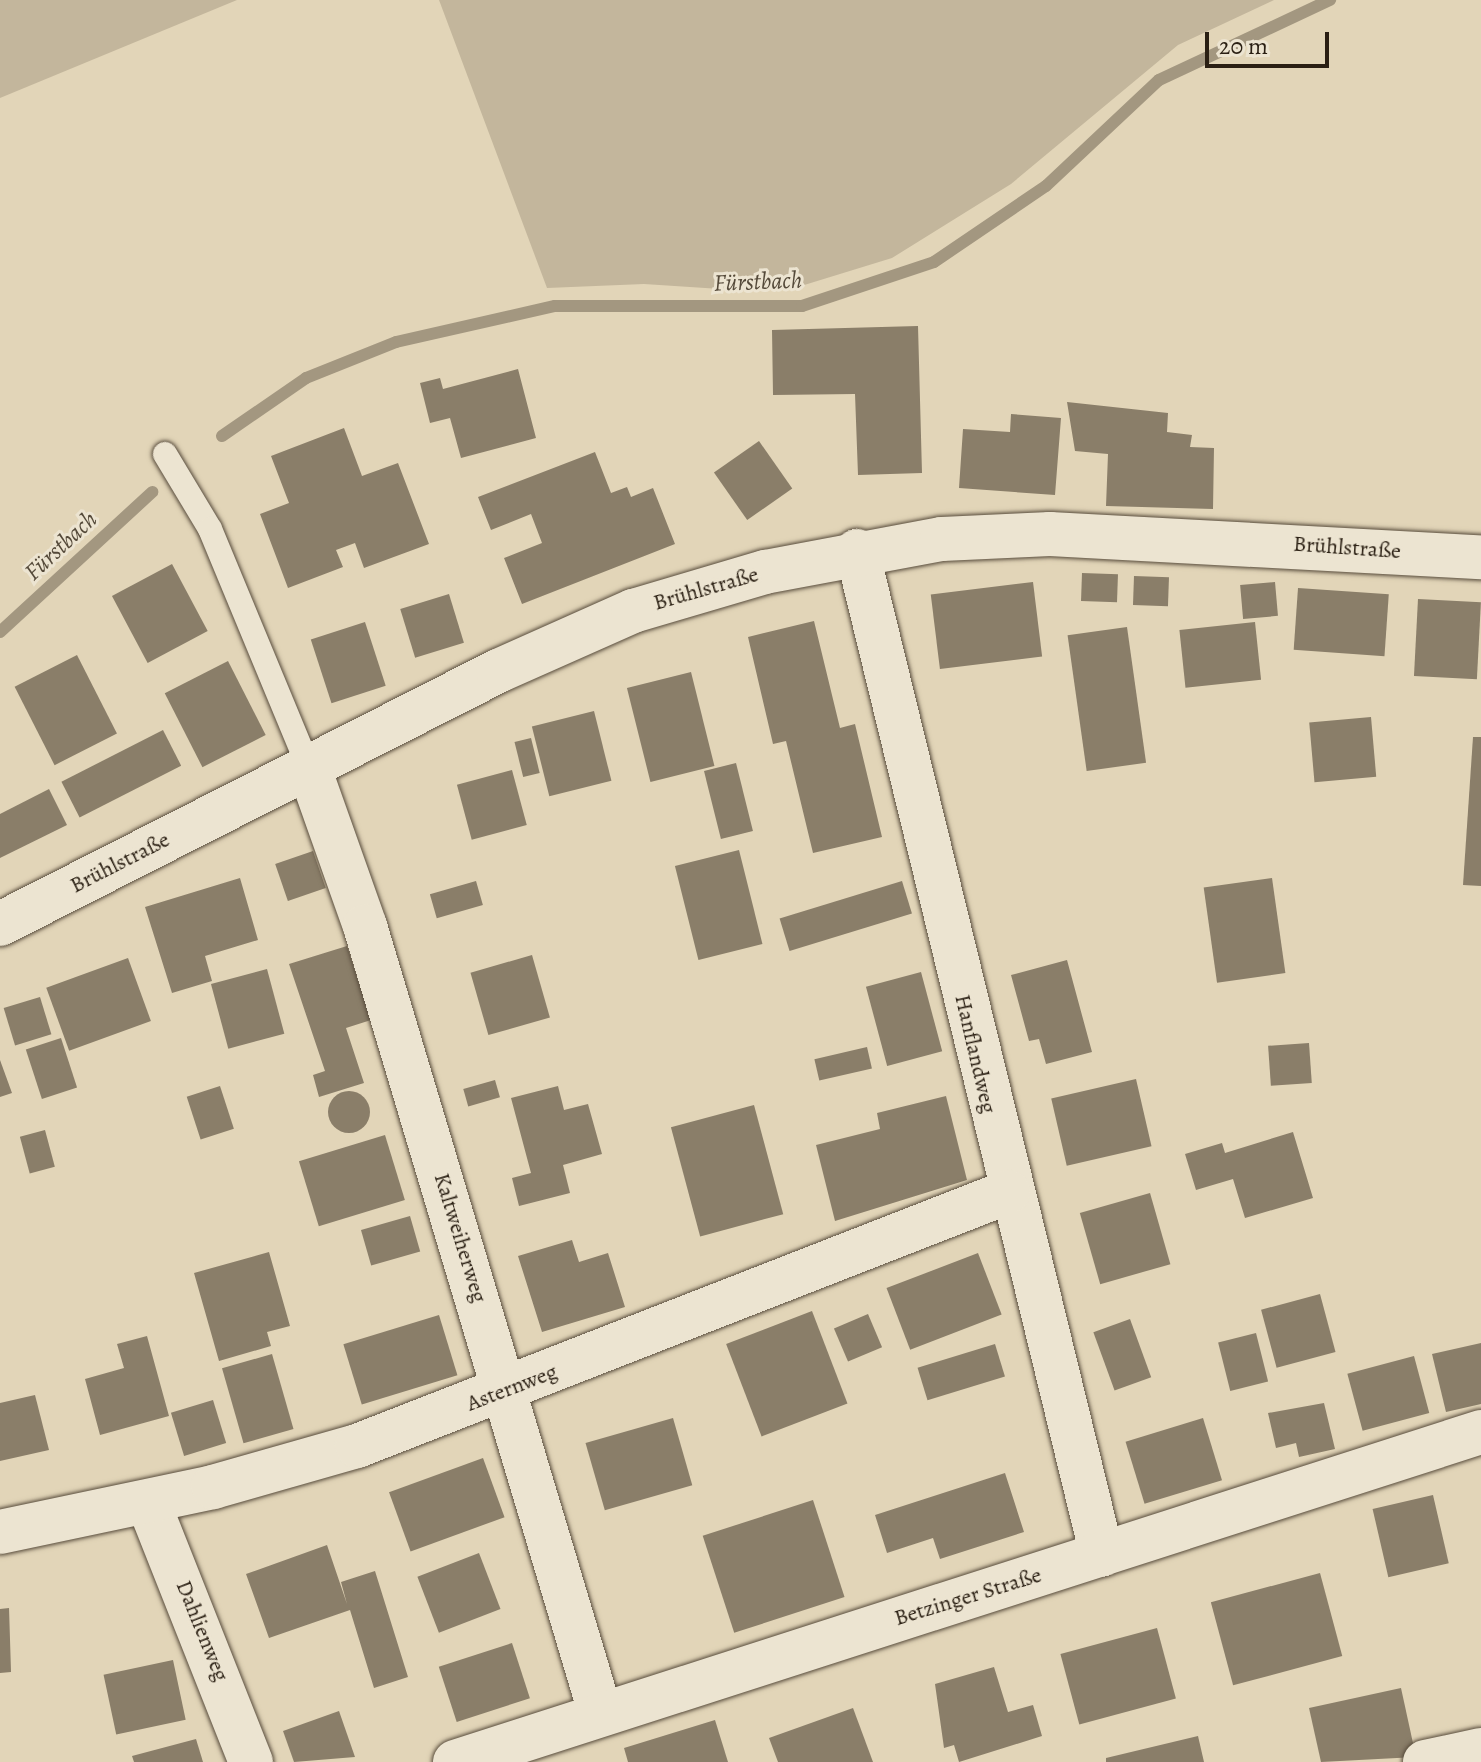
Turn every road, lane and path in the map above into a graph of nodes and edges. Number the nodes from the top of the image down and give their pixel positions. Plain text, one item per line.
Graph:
1 (165, 454) dead end
2 (857, 551) junction
3 (1481, 557) edge
4 (309, 768) junction
5 (0, 924) edge
6 (1008, 1192) junction
7 (506, 1390) junction
8 (1481, 1432) edge
9 (148, 1502) junction
10 (0, 1532) edge
11 (1102, 1555) junction
12 (600, 1712) junction
13 (1481, 1750) edge
14 (251, 1762) edge
15 (455, 1762) edge
16 (1425, 1762) edge

1 - 4 lane
2 - 3 street, Brühlstraße
2 - 4 street, Brühlstraße
2 - 6 street, Hanflandweg
4 - 5 street, Brühlstraße
4 - 7 street, Kaltweiherweg
6 - 7 street, Asternweg
6 - 11 street, Hanflandweg
7 - 9 street, Asternweg
7 - 12 street, Kaltweiherweg
8 - 11 street, Betzinger Straße
9 - 10 street, Asternweg
9 - 14 street, Dahlienweg
11 - 12 street, Betzinger Straße
12 - 15 street, Betzinger Straße
13 - 16 street

